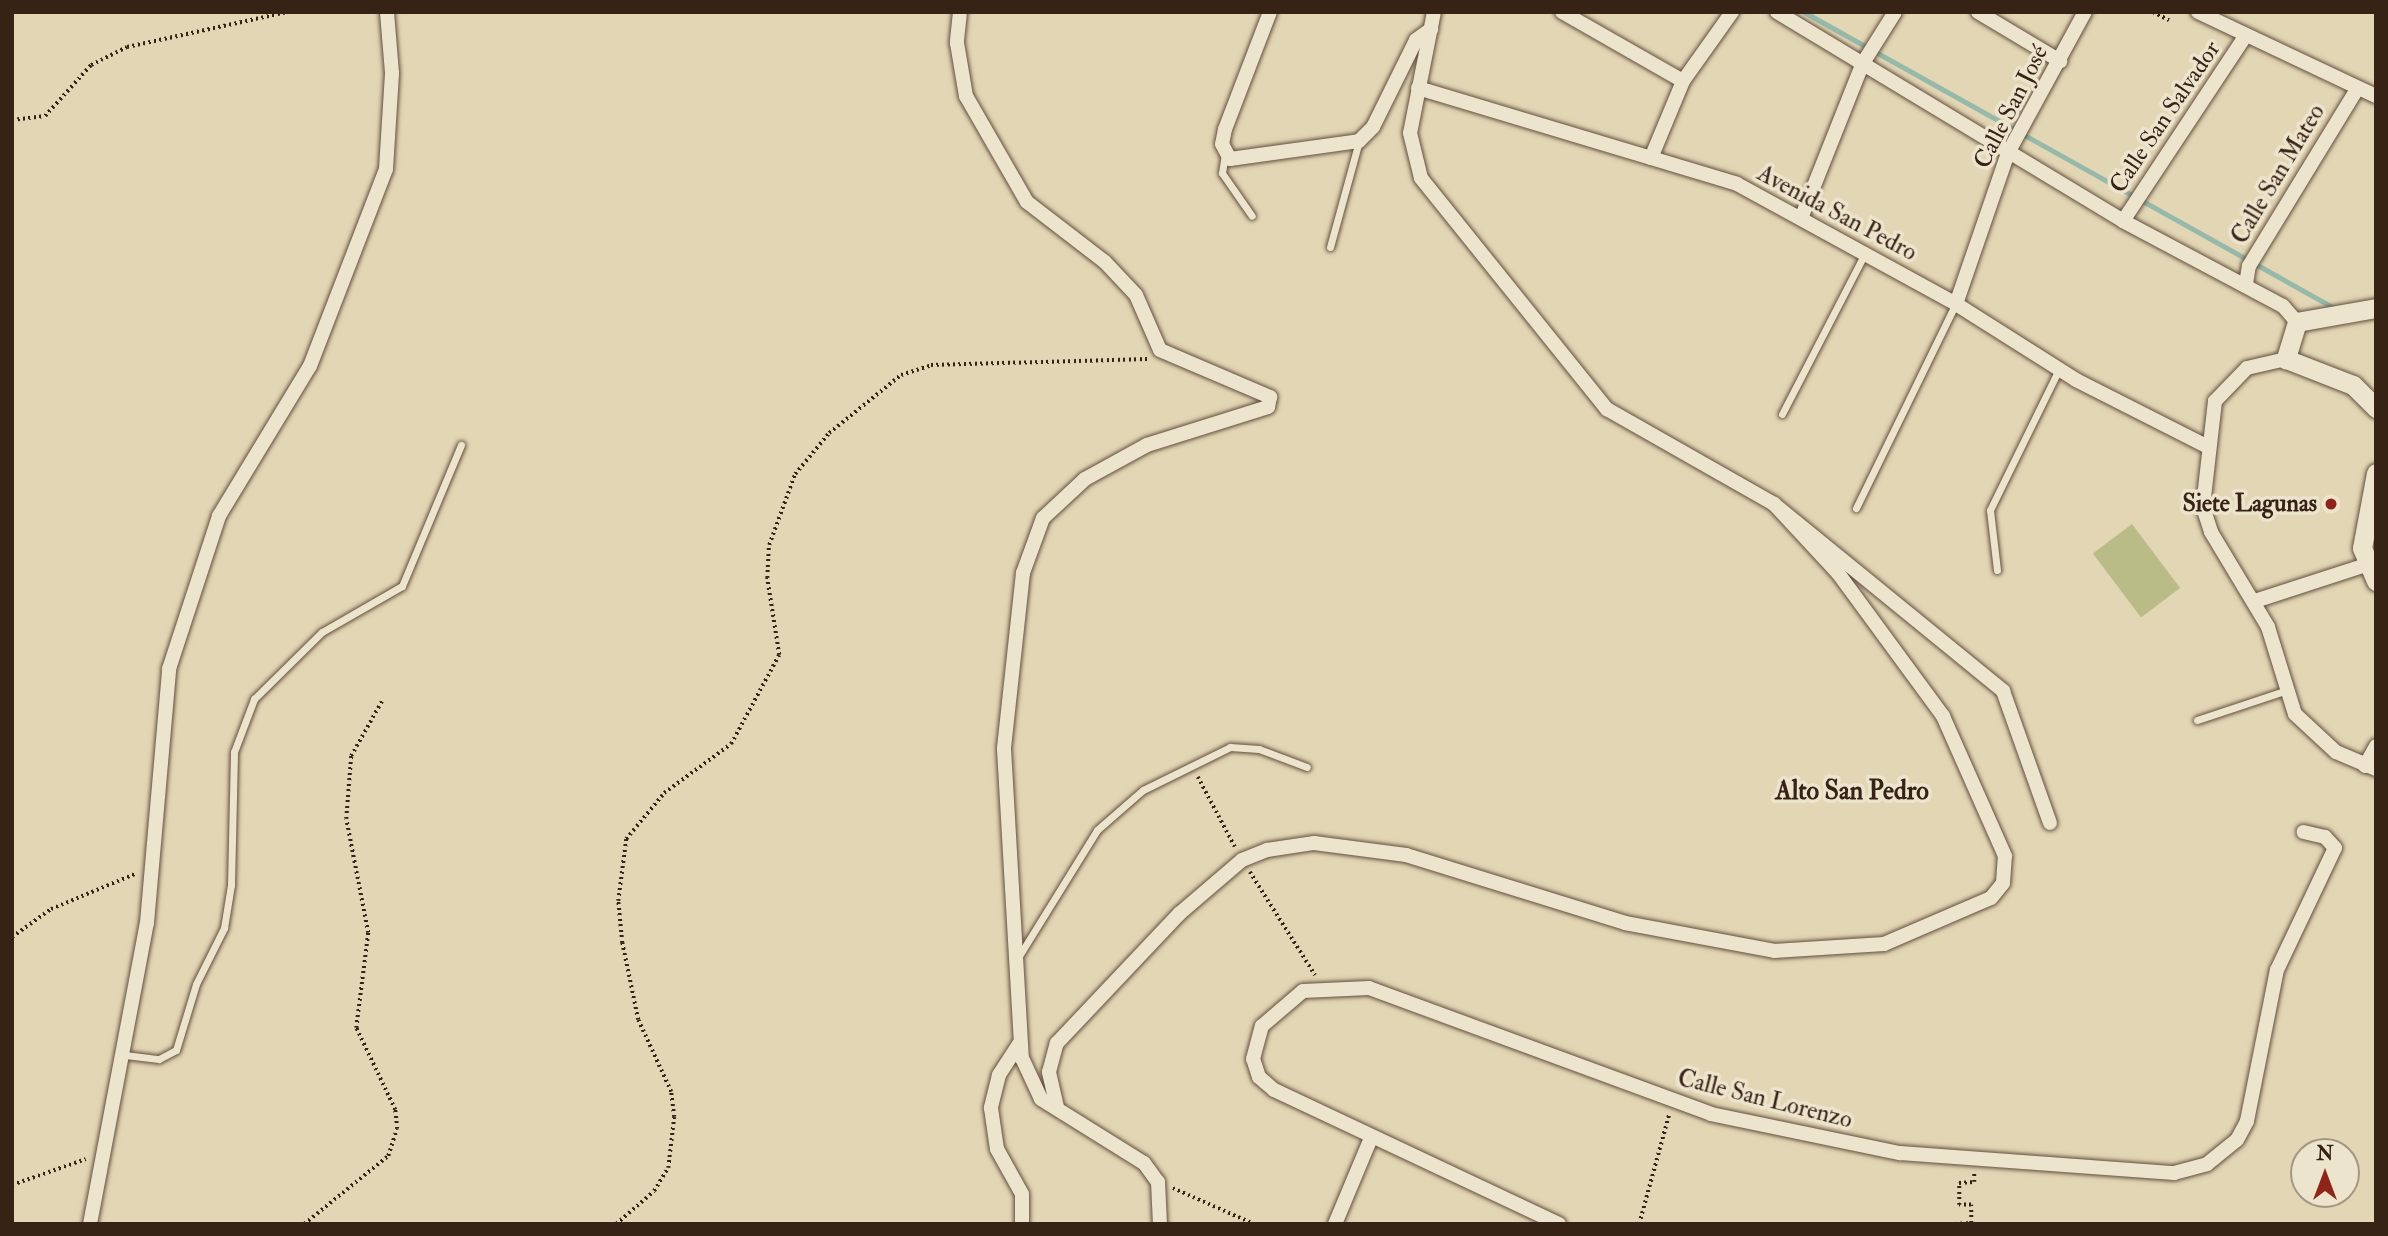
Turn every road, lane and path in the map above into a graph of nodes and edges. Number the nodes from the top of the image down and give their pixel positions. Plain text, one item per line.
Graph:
1 (288, 12) edge
2 (387, 12) edge
3 (960, 12) edge
4 (1270, 12) edge
5 (1434, 12) edge
6 (1562, 12) edge
7 (1732, 12) edge
8 (1777, 12) edge
9 (1895, 12) edge
10 (1978, 12) edge
11 (2085, 12) edge
12 (2153, 12) edge
13 (2198, 12) edge
14 (2218, 17) edge
15 (2169, 20) dead end
16 (1431, 29) junction
17 (2245, 37) junction
18 (2060, 61) junction
19 (1863, 63) junction
20 (1683, 80) junction
21 (1418, 88) junction
22 (2356, 91) junction
23 (2376, 96) edge
24 (12, 120) edge
25 (1359, 141) junction
26 (2008, 152) junction
27 (1225, 154) junction
28 (1651, 158) junction
29 (1252, 216) dead end
30 (1802, 216) junction
31 (2123, 221) junction
32 (1329, 247) dead end
33 (1865, 252) junction
34 (2246, 284) junction
35 (1956, 304) junction
36 (2376, 308) edge
37 (2297, 322) junction
38 (1160, 350) junction
39 (2286, 359) junction
40 (2059, 369) junction
41 (2376, 408) edge
42 (1782, 414) dead end
43 (461, 445) dead end
44 (2206, 446) junction
45 (2376, 473) edge
46 (1774, 504) junction
47 (1856, 508) dead end
48 (1997, 570) dead end
49 (2371, 573) edge
50 (2255, 601) junction
51 (2284, 691) junction
52 (383, 699) dead end
53 (2197, 720) dead end
54 (2376, 746) edge
55 (1190, 763) junction
56 (1307, 767) dead end
57 (2371, 767) edge
58 (2050, 823) dead end
59 (2304, 832) dead end
60 (1242, 860) junction
61 (151, 869) junction
62 (12, 937) edge
63 (1013, 960) junction
64 (1322, 986) junction
65 (1019, 1044) junction
66 (125, 1055) junction
67 (1672, 1101) junction
68 (1057, 1107) junction
69 (1371, 1138) junction
70 (1975, 1157) junction
71 (104, 1158) junction
72 (1158, 1182) junction
73 (12, 1185) edge
74 (90, 1224) edge
75 (304, 1224) edge
76 (616, 1224) edge
77 (1022, 1224) edge
78 (1160, 1224) edge
79 (1254, 1224) edge
80 (1335, 1224) edge
81 (1559, 1224) edge
82 (1639, 1224) edge
83 (1955, 1224) edge

1 - 24 path
2 - 61 street
3 - 38 street
4 - 27 street
5 - 16 street
6 - 20 street
7 - 20 street
8 - 19 street
9 - 19 street
10 - 18 street
11 - 18 street, Calle San José
12 - 15 path
13 - 14 street
14 - 17 street
16 - 21 street
16 - 25 street
17 - 22 street
17 - 31 street, Calle San Salvador
18 - 26 street, Calle San José
19 - 26 street
19 - 30 street
20 - 28 street
21 - 28 street, Avenida San Pedro
21 - 46 street
22 - 23 street
22 - 34 street, Calle San Mateo
25 - 27 street
25 - 32 lane
26 - 31 street
26 - 35 street, Calle San José
27 - 29 lane
28 - 30 street, Avenida San Pedro
30 - 33 street, Avenida San Pedro
31 - 34 street
33 - 35 street, Avenida San Pedro
33 - 42 lane
34 - 37 street
35 - 40 street, Avenida San Pedro
35 - 47 lane
36 - 37 main road
37 - 39 main road
38 - 63 street
38 - 76 path
39 - 41 main road
39 - 44 street
40 - 44 street, Avenida San Pedro
40 - 48 lane
43 - 66 lane
44 - 50 street
45 - 49 main road
46 - 58 street
46 - 60 street
49 - 50 street
50 - 51 street
51 - 53 lane
51 - 57 street
52 - 75 path
54 - 57 street
55 - 56 lane
55 - 60 path
55 - 63 lane
59 - 70 street, Calle San Lorenzo
60 - 64 path
60 - 68 street
61 - 62 path
61 - 66 street
63 - 65 street
64 - 67 street, Calle San Lorenzo
64 - 69 street, Calle San Lorenzo
65 - 68 street
65 - 77 street
66 - 71 street
67 - 70 street, Calle San Lorenzo
67 - 82 path
68 - 72 street
69 - 80 street
69 - 81 street, Calle San Lorenzo
70 - 83 path
71 - 73 path
71 - 74 street
72 - 78 street
72 - 79 path

